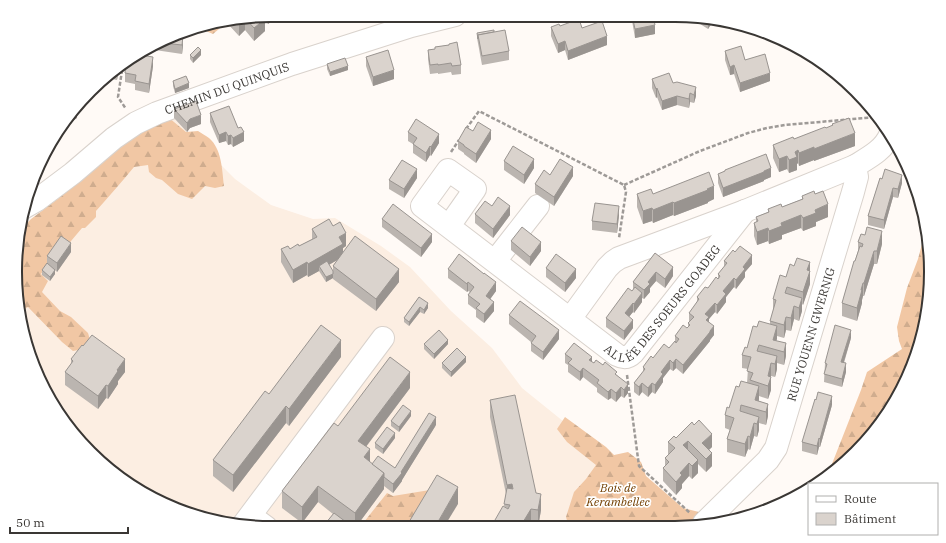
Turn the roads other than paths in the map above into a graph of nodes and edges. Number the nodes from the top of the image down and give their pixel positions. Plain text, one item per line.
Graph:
1 (428, 22) edge
2 (887, 141) edge
3 (855, 166) junction
4 (32, 203) edge
5 (538, 206) dead end
6 (745, 211) junction
7 (449, 226) junction
8 (495, 261) junction
9 (570, 319) junction
10 (383, 338) dead end
11 (708, 519) edge
12 (255, 520) edge

1 - 4 street, CHEMIN DU QUINQUIS
2 - 3 street
3 - 6 street, ALLÉE DES SOEURS GOADEG
3 - 11 street, RUE YOUENN GWERNIG
5 - 8 street
6 - 9 street, ALLÉE DES SOEURS GOADEG
6 - 9 street, ALLÉE DES SOEURS GOADEG
7 - 7 street, ALLÉE DES SOEURS GOADEG
7 - 8 street, ALLÉE DES SOEURS GOADEG
8 - 9 street, ALLÉE DES SOEURS GOADEG
10 - 12 street

